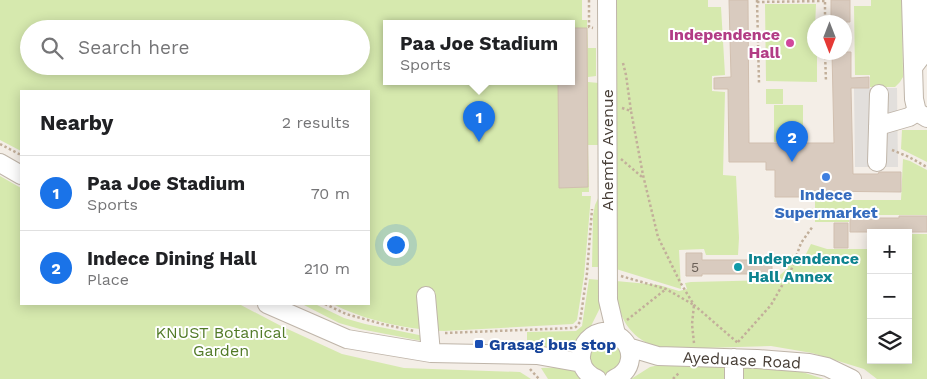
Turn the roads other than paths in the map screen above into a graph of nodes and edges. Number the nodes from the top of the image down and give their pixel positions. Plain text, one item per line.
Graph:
1 (607, 0) edge
2 (912, 0) edge
3 (924, 0) edge
4 (912, 68) junction
5 (879, 94) dead end
6 (922, 115) edge
7 (878, 135) junction
8 (877, 162) dead end
9 (0, 163) edge
10 (20, 174) edge
11 (426, 296) dead end
12 (269, 305) edge
13 (610, 330) junction
14 (628, 348) junction
15 (431, 353) junction
16 (658, 356) junction
17 (734, 358) junction
18 (628, 365) junction
19 (589, 369) edge
20 (616, 379) edge
21 (734, 379) edge
22 (852, 379) edge

1 - 13 street, Ahemfo Avenue
2 - 4 street
3 - 4 street
4 - 6 street
5 - 7 street
6 - 7 street
7 - 8 street
9 - 10 street
11 - 15 street
12 - 15 street
13 - 14 street
13 - 19 street
14 - 16 street, Ayeduase Road
14 - 18 street
15 - 19 street
16 - 17 street, Ayeduase Road
16 - 18 street, Ayeduase Road
17 - 21 street
17 - 22 street, Ayeduase Road
18 - 20 street

